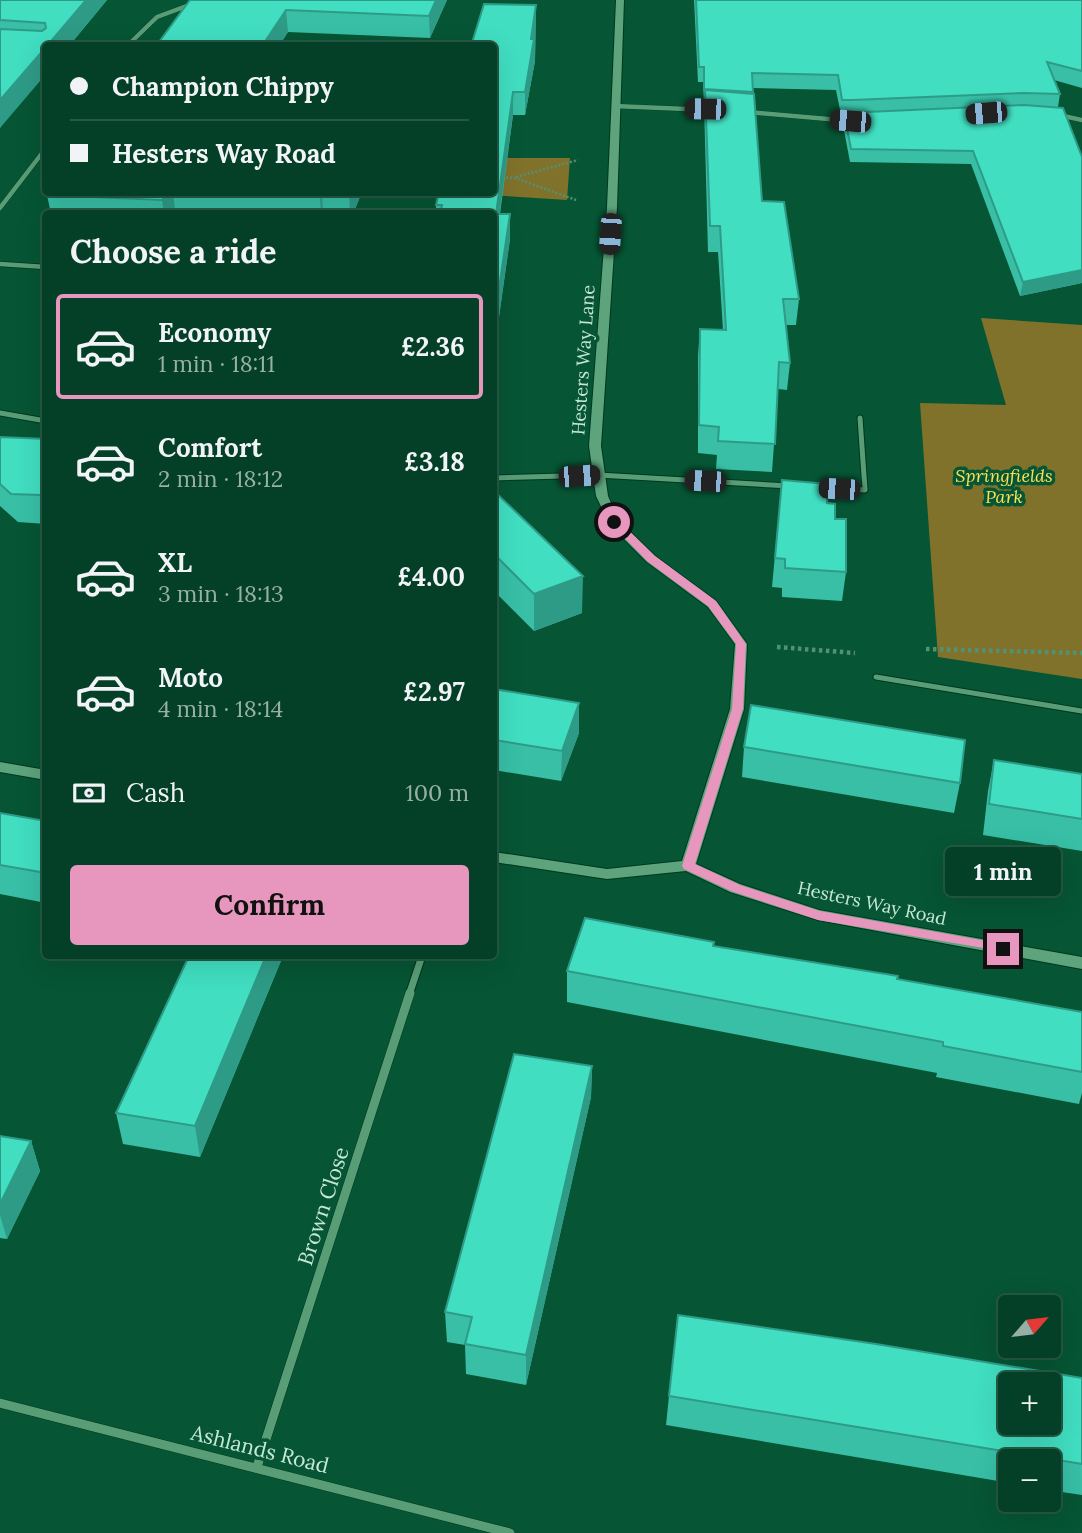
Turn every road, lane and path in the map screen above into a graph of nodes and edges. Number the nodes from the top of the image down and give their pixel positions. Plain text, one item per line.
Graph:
1 (203, 0) edge
2 (620, 0) edge
3 (131, 42) edge
4 (614, 106) junction
5 (718, 110) edge
6 (744, 112) edge
7 (1047, 114) edge
8 (1082, 120) edge
9 (860, 121) edge
10 (42, 153) edge
11 (613, 156) junction
12 (497, 177) edge
13 (515, 178) junction
14 (612, 207) junction
15 (0, 208) edge
16 (0, 264) edge
17 (42, 267) edge
18 (0, 413) edge
19 (860, 418) dead end
20 (42, 420) edge
21 (598, 475) junction
22 (497, 478) edge
23 (799, 487) edge
24 (812, 487) edge
25 (876, 677) dead end
26 (1082, 711) edge
27 (0, 767) edge
28 (42, 774) edge
29 (497, 858) edge
30 (688, 866) junction
31 (421, 959) edge
32 (1082, 963) edge
33 (0, 1403) edge
34 (257, 1467) junction
35 (510, 1533) edge

1 - 3 street
2 - 4 street, Hesters Way Lane
4 - 5 street
4 - 11 street, Hesters Way Lane
6 - 9 street
7 - 8 street
10 - 15 street
11 - 13 path
11 - 14 street, Hesters Way Lane
12 - 13 path
13 - 14 path
14 - 21 street, Hesters Way Lane
16 - 17 lane
18 - 20 street
19 - 24 street
21 - 22 street
21 - 23 street
21 - 30 street, Hesters Way Lane
25 - 26 lane
27 - 28 street
29 - 30 street
30 - 32 street, Hesters Way Road
31 - 34 street, Brown Close
33 - 34 street, Ashlands Road
34 - 35 street, Ashlands Road

